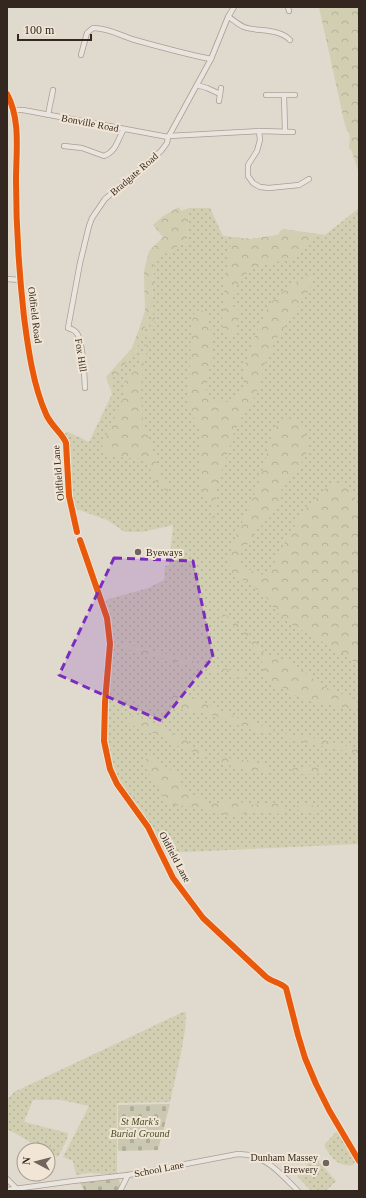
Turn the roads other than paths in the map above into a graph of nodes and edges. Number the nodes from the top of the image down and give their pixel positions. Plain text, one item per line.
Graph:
1 (234, 7) edge
2 (229, 17) junction
3 (289, 36) dead end
4 (81, 55) dead end
5 (211, 59) junction
6 (197, 85) junction
7 (221, 88) dead end
8 (53, 90) dead end
9 (7, 94) edge
10 (220, 94) junction
11 (266, 95) dead end
12 (284, 95) junction
13 (295, 95) dead end
14 (219, 101) dead end
15 (13, 110) junction
16 (48, 115) junction
17 (124, 129) junction
18 (259, 131) junction
19 (284, 131) junction
20 (292, 132) dead end
21 (168, 136) junction
22 (64, 146) dead end
23 (309, 178) dead end
24 (7, 279) edge
25 (20, 280) junction
26 (68, 328) joint
27 (85, 388) dead end
28 (38, 396) joint
29 (77, 532) dead end
30 (80, 540) dead end
31 (359, 1161) edge
32 (128, 1175) junction
33 (7, 1179) edge
34 (17, 1189) junction
35 (7, 1190) edge
36 (120, 1191) edge
37 (298, 1191) edge

1 - 2 street, Bradgate Road
2 - 3 street
2 - 5 street, Bradgate Road
4 - 5 street
5 - 6 street, Bradgate Road
6 - 10 street
6 - 21 street, Bradgate Road
7 - 10 street
8 - 16 street
9 - 15 street, Oldfield Road
10 - 14 street
11 - 12 street
12 - 13 street
12 - 19 street
15 - 16 street, Bonville Road
15 - 25 street, Oldfield Road
16 - 17 street, Bonville Road
17 - 21 street, Bonville Road
17 - 22 street
18 - 19 street, Bonville Road
18 - 21 street, Bonville Road
18 - 23 street
19 - 20 street, Bonville Road
21 - 26 street, Bradgate Road
24 - 25 street
25 - 28 street, Oldfield Road
26 - 27 street, Fox Hill
28 - 29 street, Oldfield Lane
30 - 31 street, Oldfield Lane
32 - 34 street, School Lane
32 - 36 street
32 - 37 street, School Lane
33 - 34 street
34 - 35 street, School Lane

